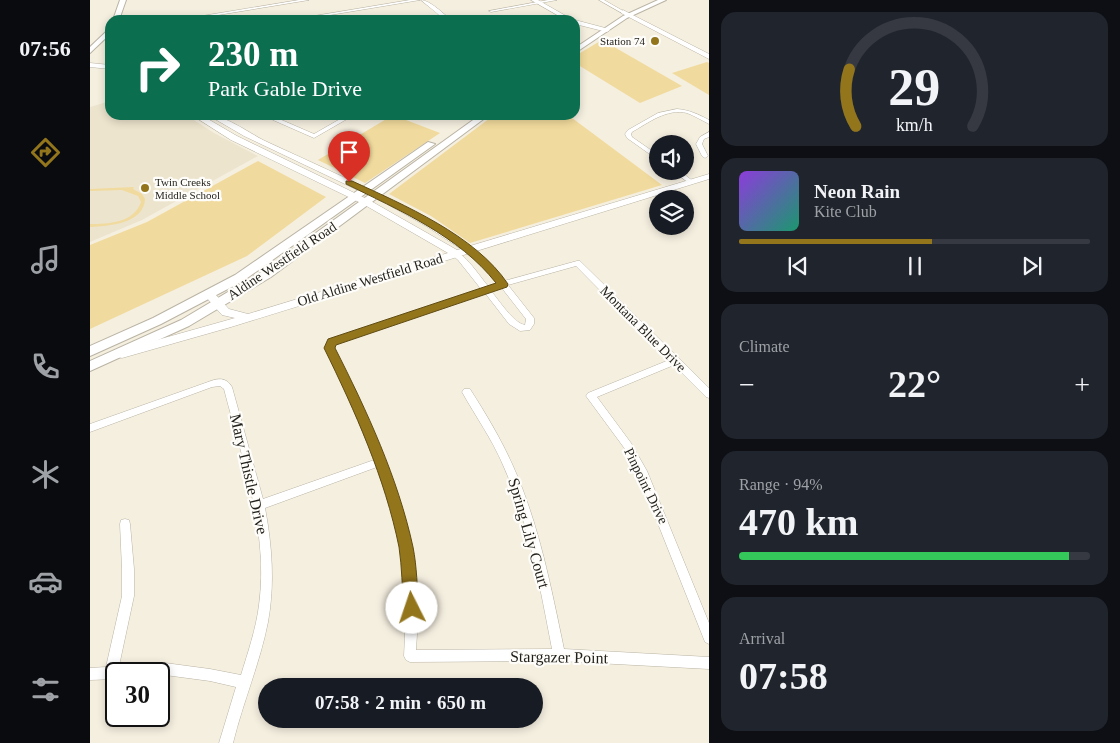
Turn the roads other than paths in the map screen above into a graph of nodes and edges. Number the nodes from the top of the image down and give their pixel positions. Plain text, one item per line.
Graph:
1 (123, 0) edge
2 (307, 0) edge
3 (418, 0) edge
4 (423, 0) edge
5 (555, 0) edge
6 (601, 0) edge
7 (652, 0) edge
8 (663, 0) edge
9 (536, 1) edge
10 (491, 11) dead end
11 (623, 12) junction
12 (327, 14) joint
13 (118, 15) edge
14 (212, 15) edge
15 (321, 15) edge
16 (444, 15) edge
17 (561, 15) edge
18 (630, 15) junction
19 (580, 23) edge
20 (598, 28) junction
21 (607, 30) junction
22 (105, 35) edge
23 (580, 41) edge
24 (105, 46) edge
25 (580, 48) edge
26 (90, 51) edge
27 (709, 57) edge
28 (90, 59) edge
29 (90, 65) edge
30 (105, 66) edge
31 (203, 120) edge
32 (221, 120) edge
33 (280, 120) edge
34 (342, 120) edge
35 (470, 120) edge
36 (709, 122) edge
37 (709, 134) edge
38 (267, 145) junction
39 (258, 149) junction
40 (649, 152) edge
41 (704, 156) dead end
42 (709, 176) edge
43 (688, 180) edge
44 (691, 182) junction
45 (366, 196) junction
46 (468, 249) junction
47 (276, 253) junction
48 (455, 254) junction
49 (287, 260) junction
50 (503, 284) junction
51 (486, 290) junction
52 (210, 295) junction
53 (218, 304) junction
54 (247, 317) junction
55 (90, 351) edge
56 (112, 357) junction
57 (675, 361) junction
58 (90, 366) edge
59 (467, 392) dead end
60 (709, 394) edge
61 (90, 428) edge
62 (380, 462) junction
63 (259, 505) junction
64 (125, 524) dead end
65 (709, 638) edge
66 (559, 655) junction
67 (113, 662) edge
68 (709, 663) edge
69 (170, 670) edge
70 (105, 673) edge
71 (90, 674) edge
72 (243, 682) junction
73 (226, 743) edge

1 - 13 main road
2 - 14 street
3 - 12 street
4 - 16 street
5 - 9 street
6 - 11 street
7 - 11 main road
8 - 18 main road
9 - 10 street
9 - 17 street
11 - 18 street
11 - 20 main road
12 - 15 street
18 - 21 main road
18 - 27 street
19 - 20 street
20 - 21 street
20 - 23 main road
21 - 25 main road
22 - 26 main road
24 - 28 main road
29 - 30 street
31 - 39 street
32 - 38 street
33 - 34 street
35 - 45 main road, Aldine Westfield Road
36 - 40 street
37 - 41 street
38 - 39 street
38 - 45 street
39 - 45 street
42 - 44 street, Old Aldine Westfield Road
43 - 44 street
44 - 46 street, Old Aldine Westfield Road
45 - 46 street
45 - 47 main road, Aldine Westfield Road
45 - 48 street
45 - 49 main road, Aldine Westfield Road
46 - 48 street, Old Aldine Westfield Road
46 - 50 street
47 - 49 main road
47 - 52 main road, Aldine Westfield Road
48 - 51 street
48 - 54 street, Old Aldine Westfield Road
49 - 53 main road, Aldine Westfield Road
50 - 51 street
50 - 51 street
50 - 57 street, Montana Blue Drive
51 - 62 street
52 - 53 street
52 - 55 main road, Aldine Westfield Road
53 - 54 street
53 - 56 main road, Aldine Westfield Road
54 - 56 street, Old Aldine Westfield Road
56 - 58 main road, Aldine Westfield Road
57 - 60 street, Montana Blue Drive
57 - 65 street, Pinpoint Drive
59 - 66 street, Spring Lily Court
61 - 63 street, Mary Thistle Drive
62 - 63 street
62 - 66 street, Stargazer Point
63 - 72 street, Mary Thistle Drive
64 - 67 street
66 - 68 street, Stargazer Point
69 - 72 street
70 - 71 street
72 - 73 street, Mary Thistle Drive

